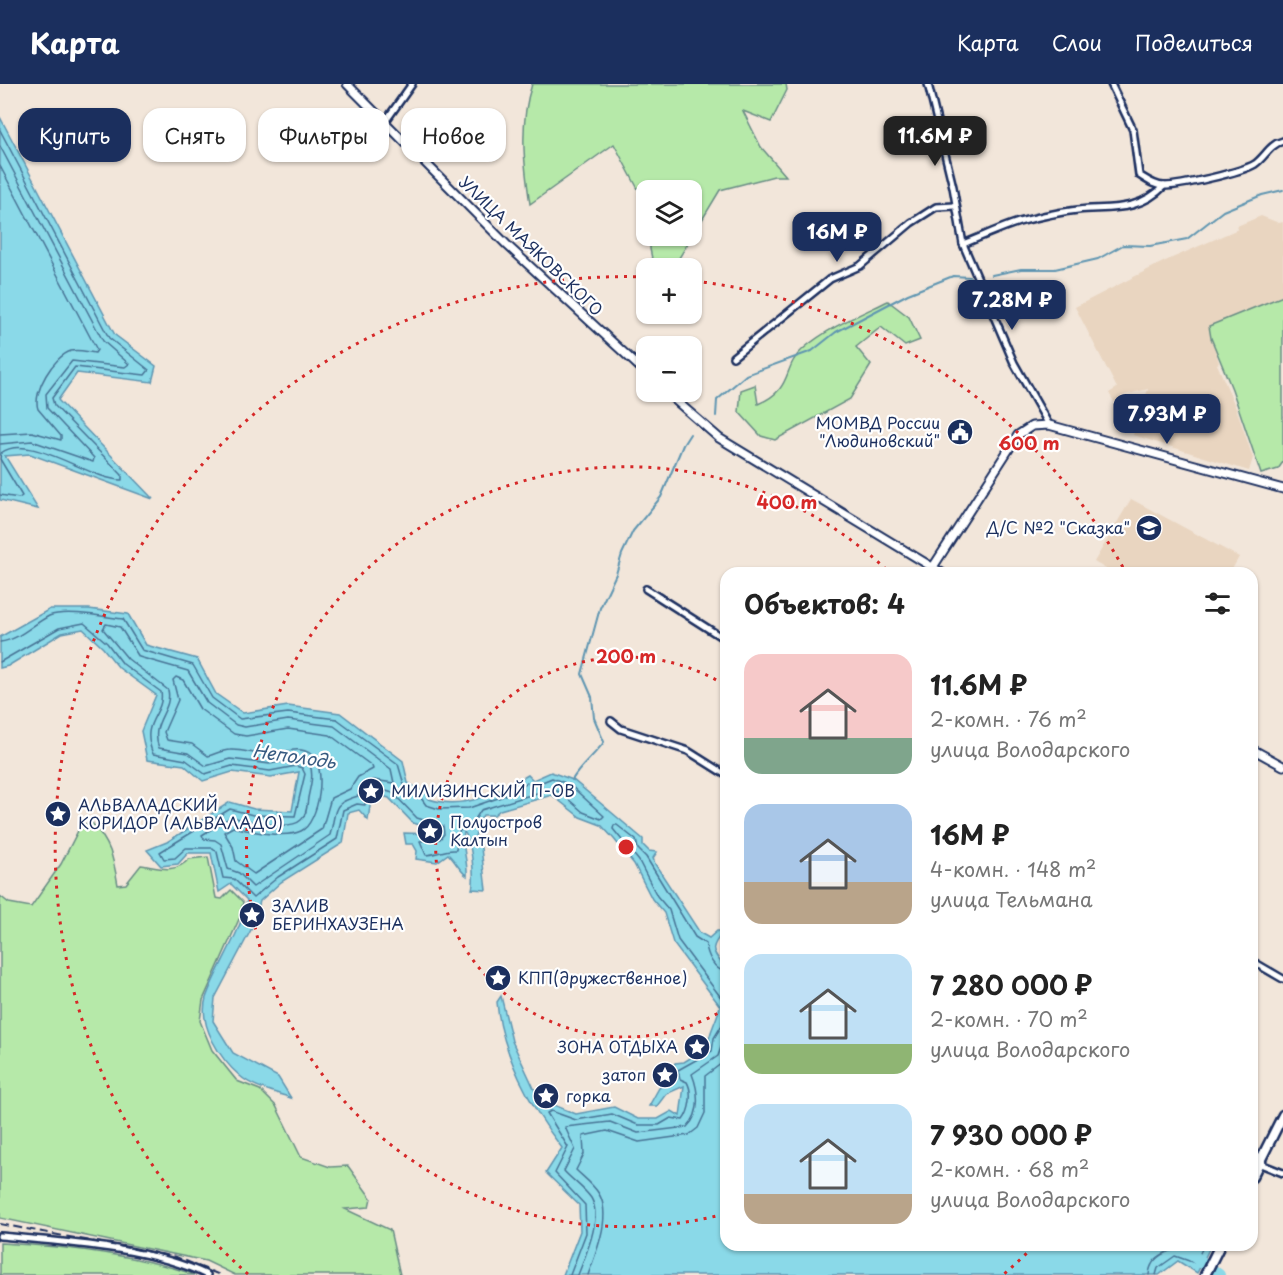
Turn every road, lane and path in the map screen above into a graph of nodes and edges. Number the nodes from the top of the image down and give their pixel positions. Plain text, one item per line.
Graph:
1 (347, 84) edge
2 (412, 84) edge
3 (928, 84) edge
4 (1111, 84) edge
5 (371, 108) edge
6 (389, 116) edge
7 (389, 126) edge
8 (1283, 141) edge
9 (1164, 186) junction
10 (955, 206) junction
11 (963, 244) junction
12 (733, 357) dead end
13 (636, 364) edge
14 (678, 402) edge
15 (1049, 425) junction
16 (1283, 489) edge
17 (927, 567) edge
18 (934, 567) edge
19 (646, 589) dead end
20 (720, 636) edge
21 (611, 721) dead end
22 (1258, 752) edge
23 (1283, 766) edge
24 (720, 771) edge
25 (1258, 964) edge
26 (1283, 979) edge
27 (1283, 1115) edge
28 (1258, 1157) edge
29 (1262, 1159) junction
30 (1258, 1166) edge
31 (1283, 1173) edge
32 (0, 1236) edge
33 (1217, 1251) edge
34 (207, 1275) edge
35 (1204, 1275) edge

1 - 5 street, УЛИЦА МАЯКОВСКОГО
2 - 6 street
3 - 10 street
4 - 9 street
7 - 13 street, УЛИЦА МАЯКОВСКОГО
8 - 9 street
9 - 11 street
10 - 11 street
10 - 12 street
11 - 15 street
14 - 17 street
15 - 16 street
15 - 18 street
19 - 20 street
21 - 24 street
22 - 23 street
25 - 26 street
27 - 29 main road
28 - 29 street
29 - 30 main road
29 - 31 street
32 - 34 street
33 - 35 main road

